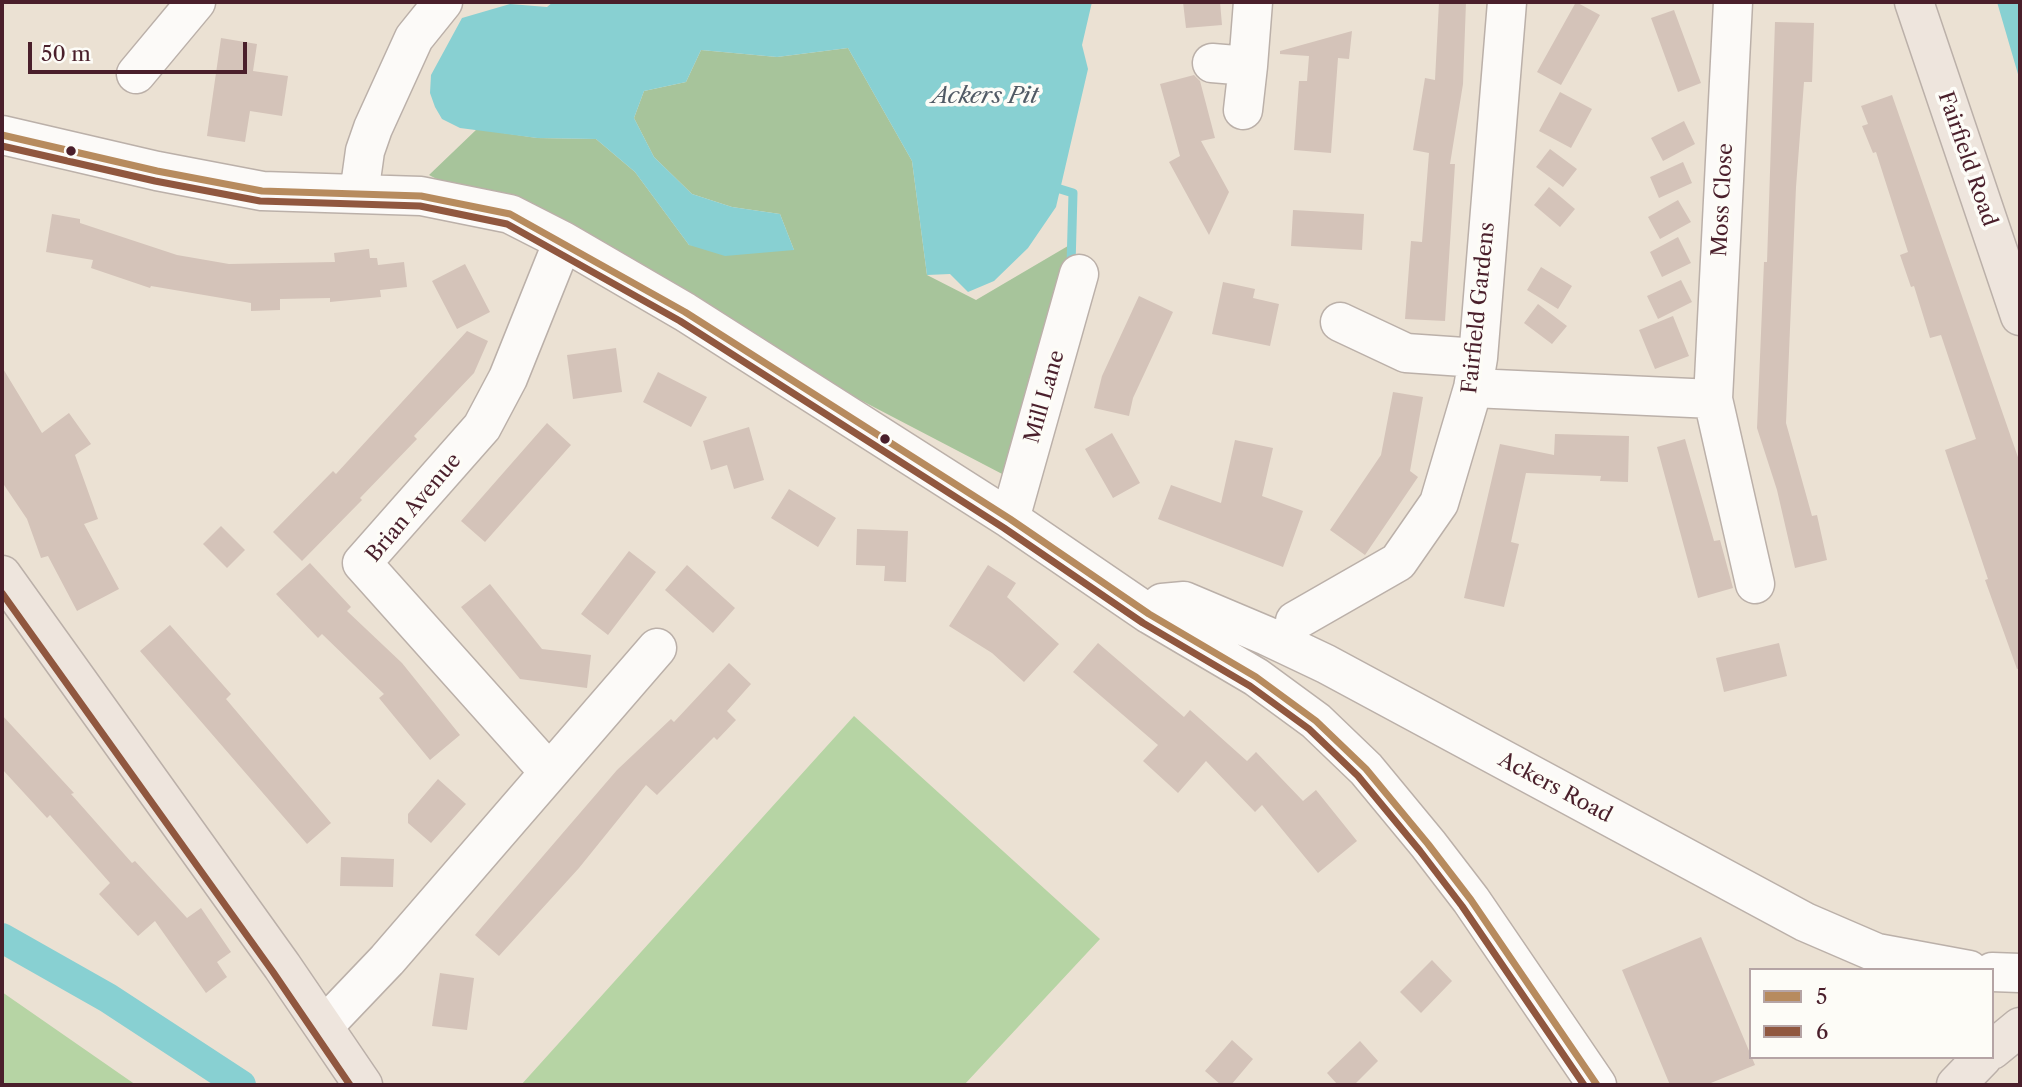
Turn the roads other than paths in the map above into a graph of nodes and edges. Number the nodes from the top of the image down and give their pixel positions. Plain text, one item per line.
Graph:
1 (196, 2) edge
2 (443, 2) edge
3 (1253, 2) edge
4 (1507, 2) edge
5 (1733, 2) edge
6 (1914, 2) edge
7 (136, 74) dead end
8 (1243, 110) dead end
9 (2, 135) edge
10 (359, 194) junction
11 (563, 241) junction
12 (1079, 274) dead end
13 (2020, 316) edge
14 (1340, 322) dead end
15 (1476, 373) junction
16 (1713, 399) junction
17 (1010, 519) junction
18 (2, 575) edge
19 (1755, 584) dead end
20 (1149, 614) junction
21 (1295, 621) dead end
22 (657, 648) dead end
23 (549, 772) junction
24 (1958, 968) edge
25 (1994, 972) edge
26 (2020, 973) edge
27 (324, 1026) junction
28 (2020, 1027) edge
29 (1994, 1048) edge
30 (1981, 1059) edge
31 (363, 1085) edge
32 (1597, 1085) edge
33 (1956, 1085) edge

1 - 7 street
2 - 10 street
3 - 8 street
4 - 15 street, Fairfield Gardens
5 - 16 street, Moss Close
6 - 13 main road, Fairfield Road
9 - 10 street
10 - 11 street
11 - 17 street
11 - 23 street, Brian Avenue
12 - 17 street, Mill Lane
14 - 15 street
15 - 16 street
15 - 21 street, Fairfield Gardens
16 - 19 street, Moss Close
17 - 20 street
18 - 27 main road
20 - 24 street, Ackers Road
20 - 32 street
22 - 23 street
23 - 27 street
25 - 26 street
27 - 31 main road
28 - 29 main road
30 - 33 main road

